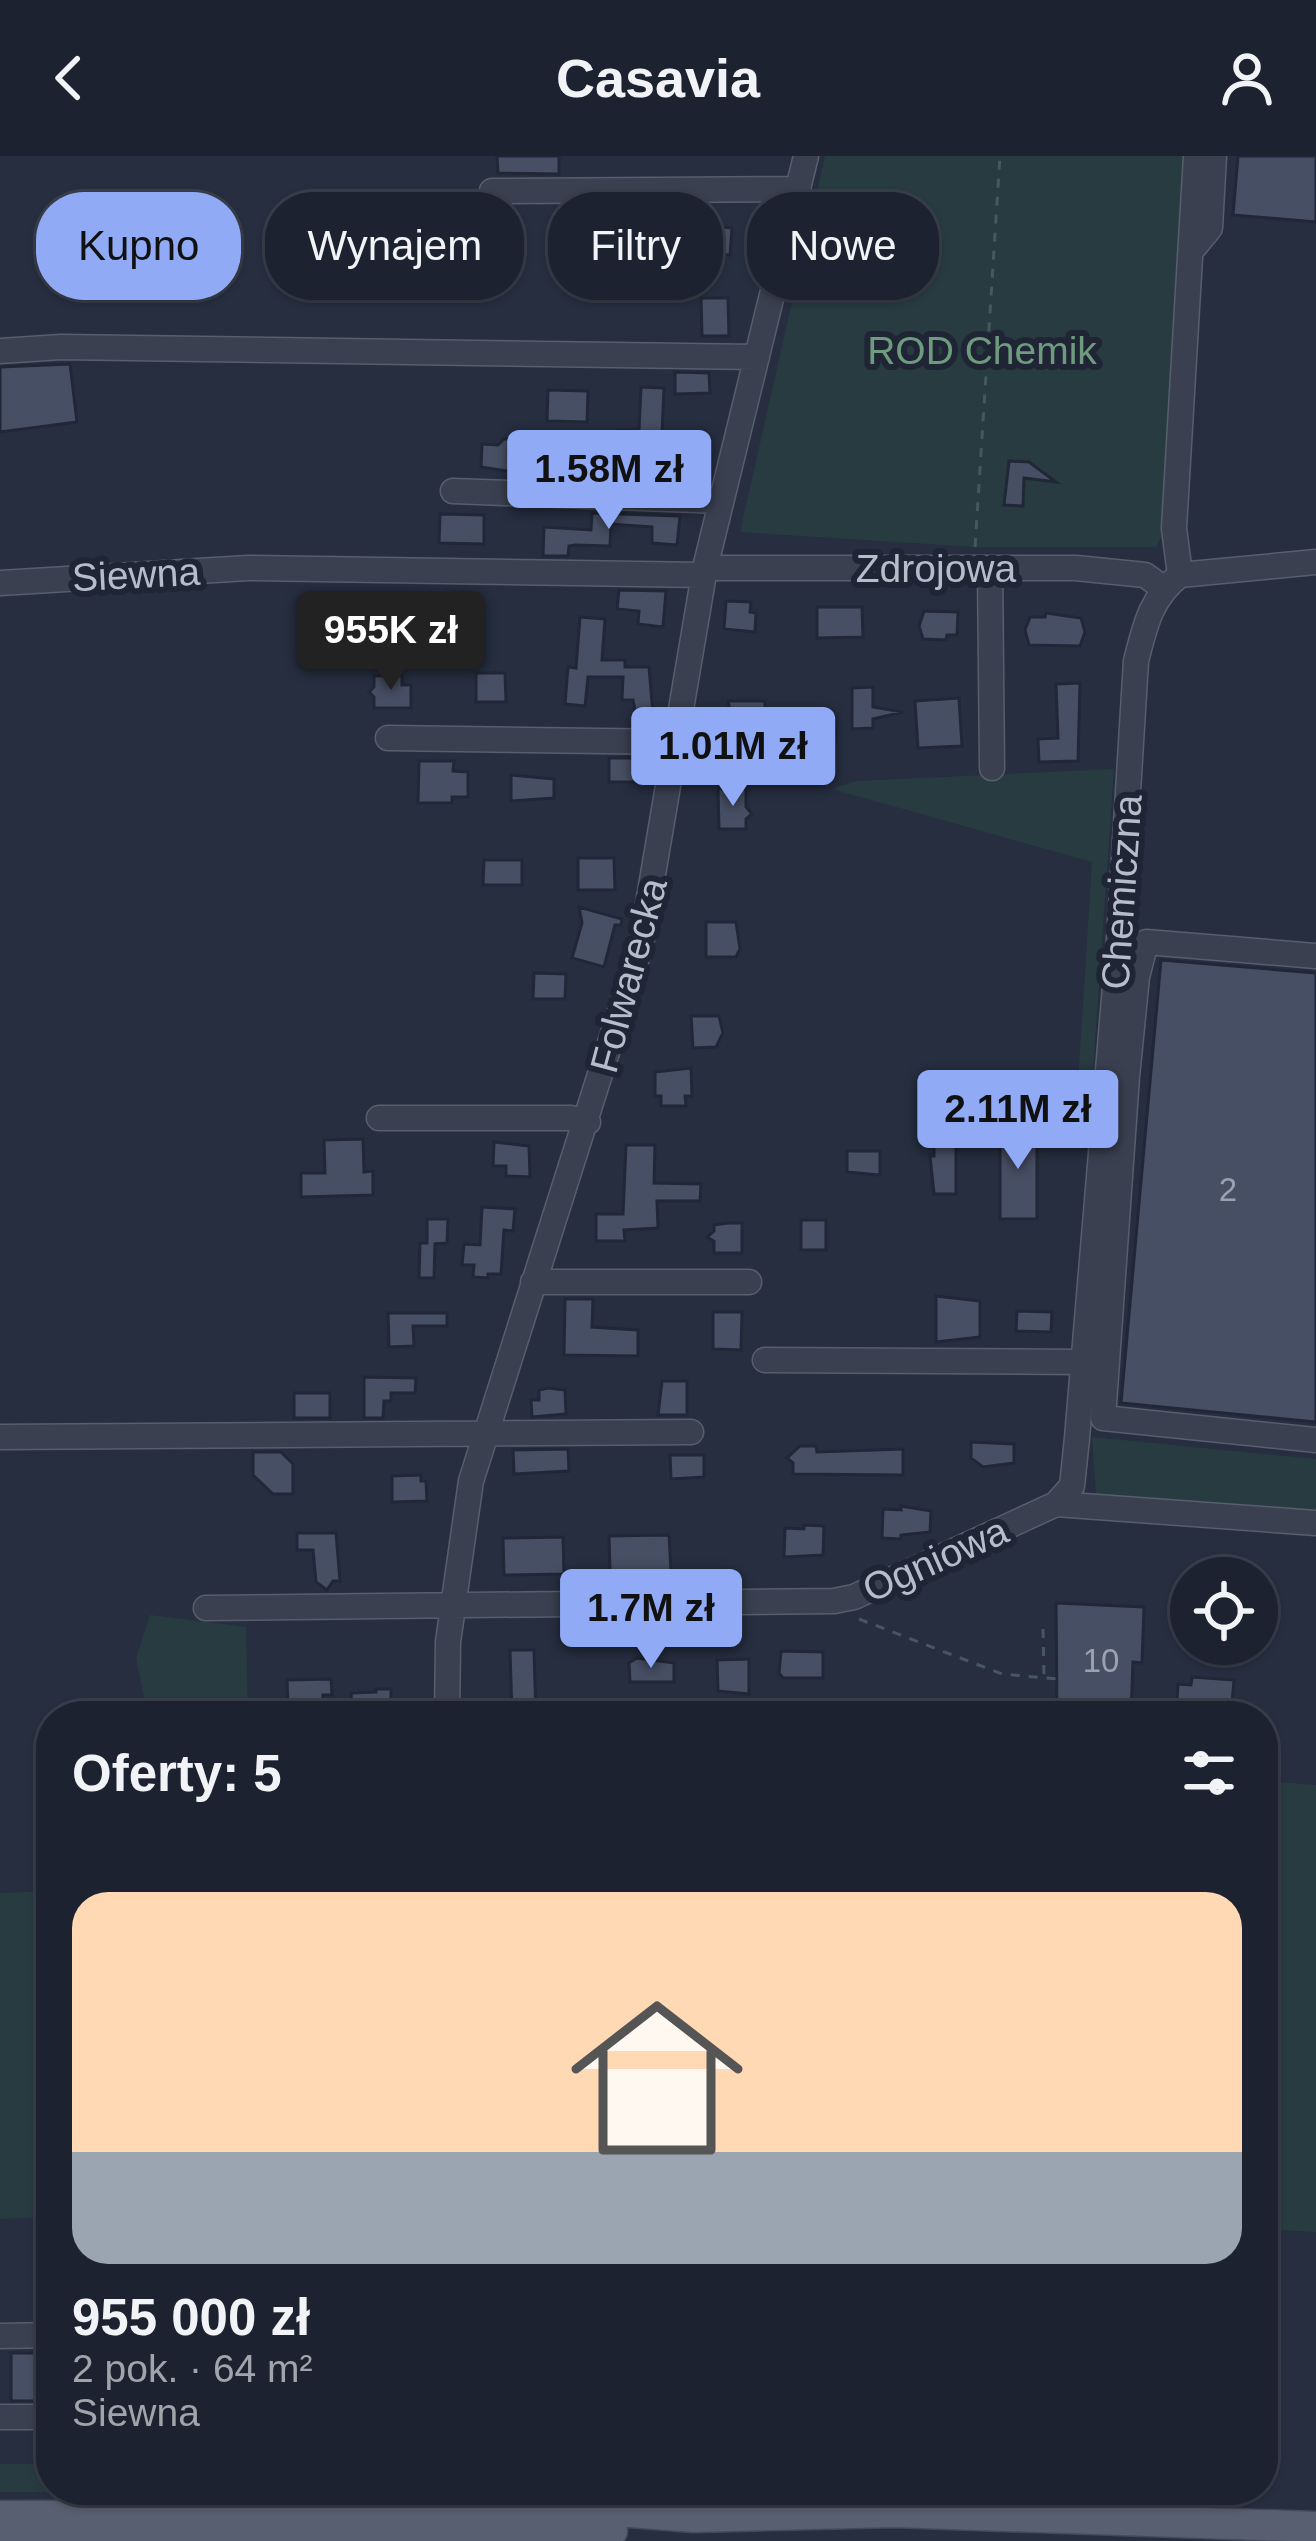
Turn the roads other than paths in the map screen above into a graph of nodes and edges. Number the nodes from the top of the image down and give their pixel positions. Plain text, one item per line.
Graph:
1 (806, 156) edge
2 (1196, 156) edge
3 (1214, 156) edge
4 (797, 189) junction
5 (492, 191) dead end
6 (1192, 251) junction
7 (0, 351) edge
8 (757, 357) junction
9 (453, 491) dead end
10 (722, 501) junction
11 (1316, 562) edge
12 (983, 567) junction
13 (705, 572) junction
14 (1171, 582) junction
15 (0, 583) edge
16 (388, 738) dead end
17 (676, 742) junction
18 (992, 768) dead end
19 (1119, 940) junction
20 (1146, 942) junction
21 (1316, 956) edge
22 (379, 1118) dead end
23 (588, 1122) junction
24 (533, 1282) junction
25 (749, 1282) dead end
26 (765, 1360) dead end
27 (1084, 1363) junction
28 (1086, 1424) junction
29 (691, 1432) dead end
30 (483, 1434) junction
31 (0, 1437) edge
32 (1316, 1440) edge
33 (1056, 1504) junction
34 (1316, 1523) edge
35 (452, 1607) junction
36 (206, 1608) dead end
37 (448, 1701) edge
38 (0, 2336) edge
39 (36, 2336) edge
40 (0, 2417) edge
41 (36, 2417) edge
42 (0, 2516) edge
43 (242, 2521) edge
44 (1316, 2527) edge
45 (0, 2537) edge

1 - 4 street, Folwarecka
2 - 6 street
3 - 6 street
4 - 5 street
4 - 8 street, Folwarecka
6 - 14 street
7 - 8 street
8 - 10 street, Folwarecka
9 - 10 street
10 - 13 street, Folwarecka
11 - 14 street
12 - 13 street, Zdrojowa
12 - 14 street, Zdrojowa
12 - 18 street
13 - 15 street, Siewna
13 - 17 street, Folwarecka
14 - 19 street, Chemiczna
16 - 17 street
17 - 23 street, Folwarecka
19 - 20 street
19 - 27 street, Chemiczna
20 - 21 street
20 - 28 street
22 - 23 street
23 - 24 street, Folwarecka
24 - 25 street
24 - 30 street, Folwarecka
26 - 27 street
27 - 28 street, Chemiczna
28 - 32 street
28 - 33 street, Ogniowa
29 - 30 street
30 - 31 street
30 - 35 street, Folwarecka
33 - 34 street
33 - 35 street, Ogniowa
35 - 36 street, Ogniowa
35 - 37 street, Folwarecka
38 - 39 street
40 - 41 street
42 - 43 main road
43 - 44 main road
43 - 45 main road

